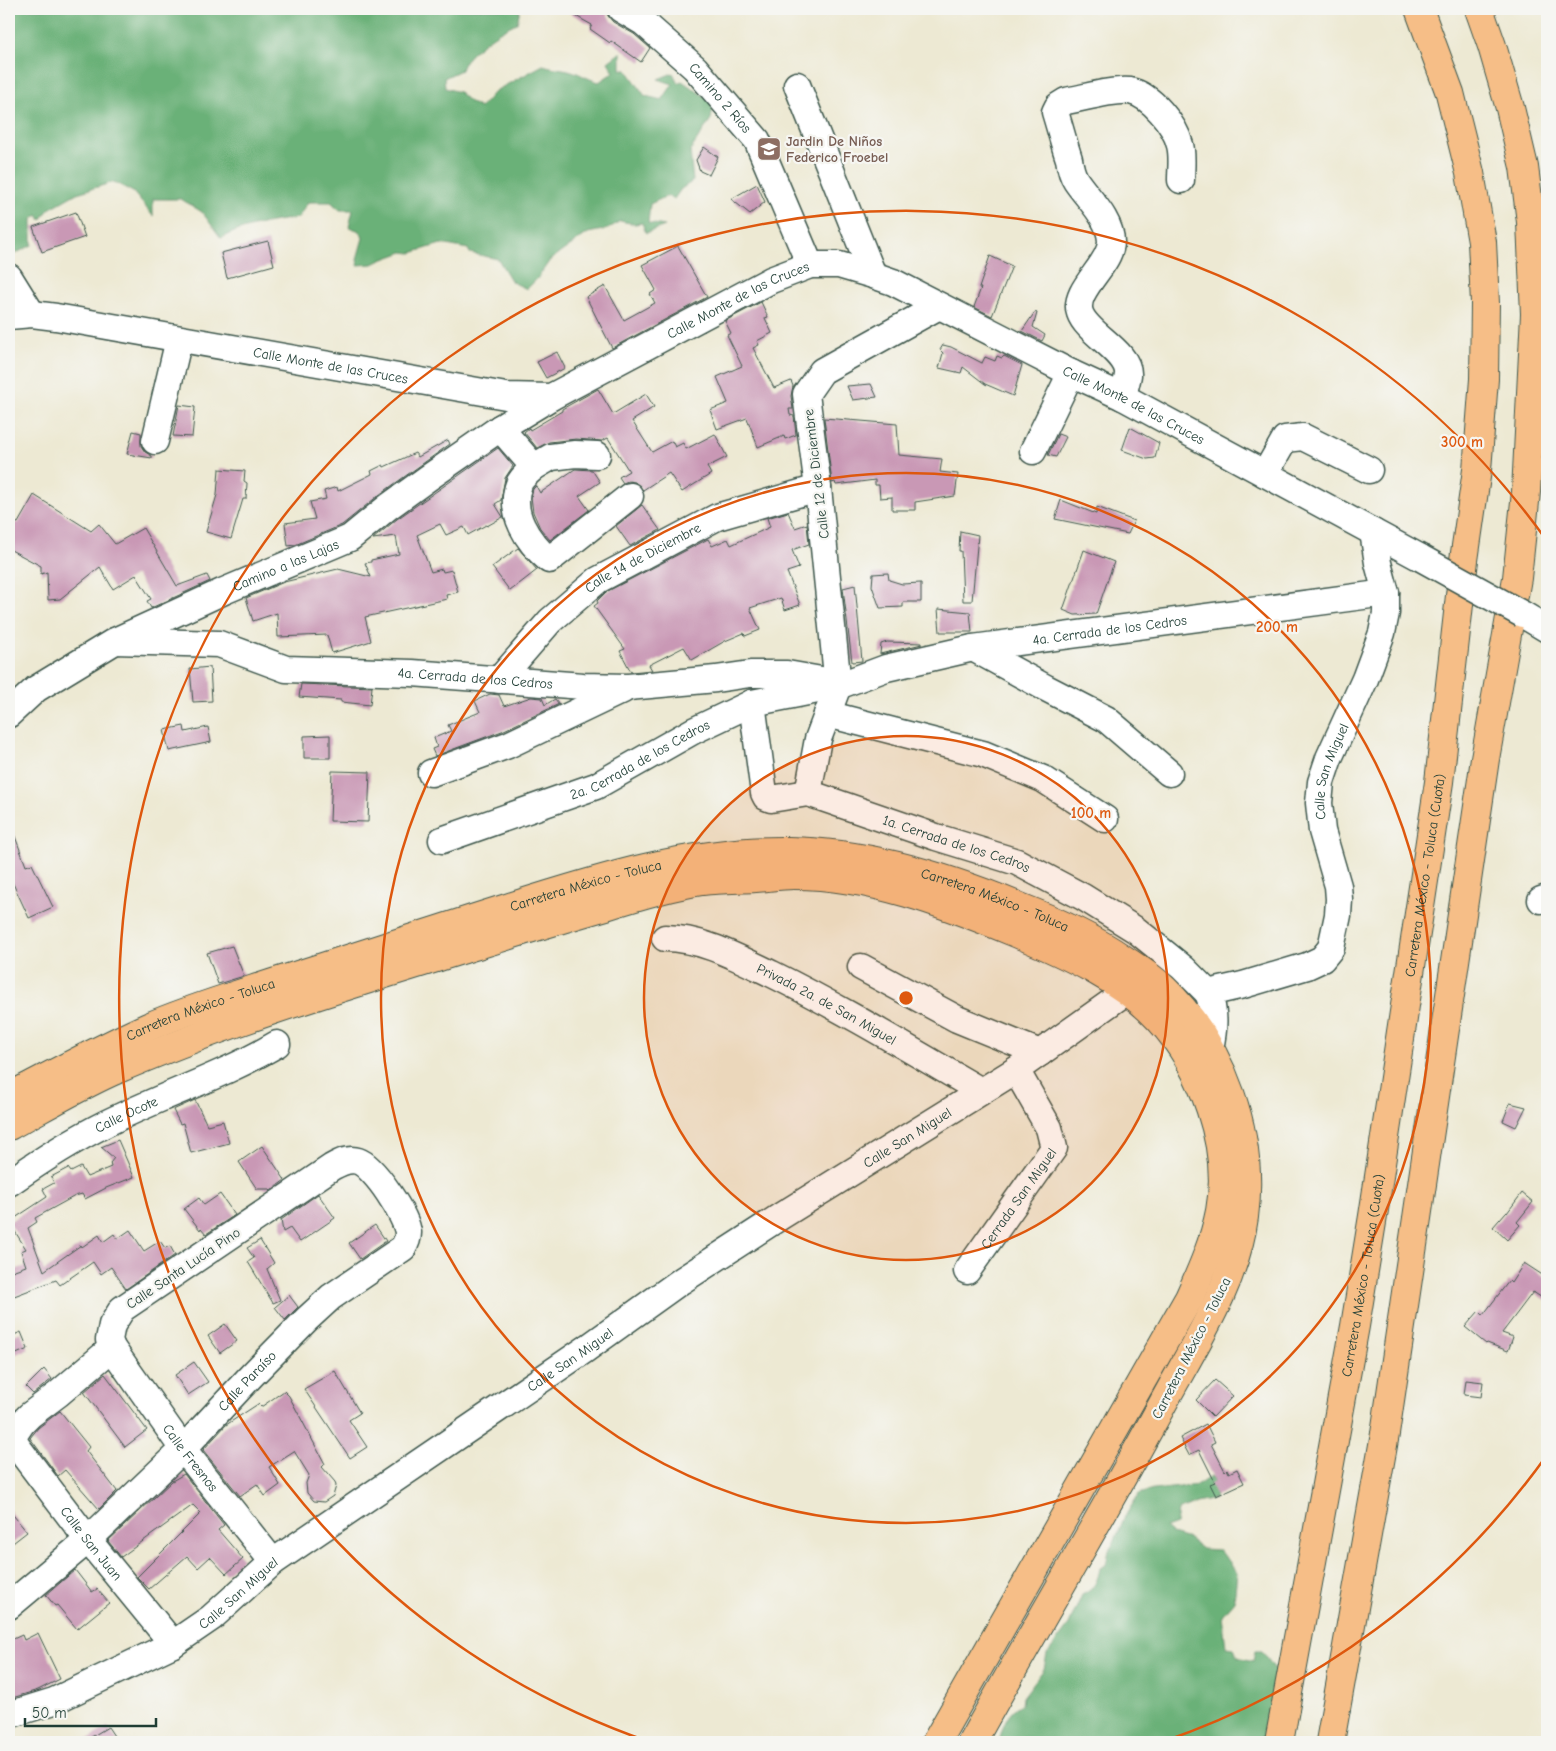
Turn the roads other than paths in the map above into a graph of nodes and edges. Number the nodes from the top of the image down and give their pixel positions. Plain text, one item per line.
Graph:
1 (621, 9) edge
2 (1420, 9) edge
3 (1479, 9) edge
4 (797, 85) dead end
5 (1181, 180) dead end
6 (810, 265) junction
7 (874, 274) junction
8 (9, 277) edge
9 (939, 306) junction
10 (20, 315) edge
11 (179, 339) junction
12 (1071, 373) junction
13 (551, 397) junction
14 (1123, 397) junction
15 (500, 428) junction
16 (155, 441) dead end
17 (1033, 451) dead end
18 (597, 455) dead end
19 (534, 467) junction
20 (1369, 470) dead end
21 (1265, 474) junction
22 (818, 488) junction
23 (630, 496) dead end
24 (1373, 532) junction
25 (1386, 593) junction
26 (1547, 629) edge
27 (115, 641) junction
28 (973, 648) junction
29 (500, 680) junction
30 (838, 686) junction
31 (628, 687) junction
32 (752, 703) junction
33 (9, 714) edge
34 (827, 714) junction
35 (432, 773) dead end
36 (1169, 773) dead end
37 (808, 793) junction
38 (1106, 819) dead end
39 (442, 840) dead end
40 (665, 938) dead end
41 (861, 967) dead end
42 (1127, 991) junction
43 (1208, 993) junction
44 (277, 1044) dead end
45 (1210, 1049) junction
46 (1040, 1053) junction
47 (1016, 1070) junction
48 (981, 1091) junction
49 (9, 1097) edge
50 (9, 1126) edge
51 (9, 1183) edge
52 (408, 1232) joint
53 (967, 1271) dead end
54 (112, 1348) junction
55 (11, 1443) edge
56 (183, 1449) junction
57 (88, 1540) junction
58 (273, 1562) junction
59 (9, 1606) edge
60 (173, 1644) junction
61 (9, 1715) edge
62 (936, 1742) edge
63 (972, 1742) edge
64 (1279, 1742) edge
65 (1330, 1742) edge

1 - 6 street, Camino 2 Ríos
2 - 64 main road, Carretera México - Toluca (Cuota)
3 - 65 main road
4 - 7 street
5 - 14 street
6 - 7 street, Calle Monte de las Cruces
6 - 13 street, Calle Monte de las Cruces
7 - 9 street, Calle Monte de las Cruces
8 - 10 street
9 - 12 street, Calle Monte de las Cruces
9 - 22 street, Calle 12 de Diciembre
10 - 11 street, Calle Monte de las Cruces
11 - 13 street, Calle Monte de las Cruces
11 - 16 street
12 - 14 street, Calle Monte de las Cruces
12 - 17 street
13 - 15 street, Camino a las Lajas
14 - 21 street, Calle Monte de las Cruces
15 - 19 street
15 - 27 street, Camino a las Lajas
18 - 19 street
19 - 23 street
20 - 21 street
21 - 24 street, Calle Monte de las Cruces
22 - 29 street, Calle 14 de Diciembre
22 - 30 street, Calle 12 de Diciembre
24 - 25 street, Calle San Miguel
24 - 26 street, Calle Monte de las Cruces, bridge
25 - 28 street, 4a. Cerrada de los Cedros
25 - 43 street, Calle San Miguel
27 - 29 street, 4a. Cerrada de los Cedros
27 - 33 street, Camino a las Lajas
28 - 30 street, 4a. Cerrada de los Cedros
28 - 36 street
29 - 31 street, 4a. Cerrada de los Cedros
30 - 31 street, 4a. Cerrada de los Cedros
30 - 32 street, 2a. Cerrada de los Cedros
30 - 34 street
31 - 35 street
32 - 37 street, 1a. Cerrada de los Cedros
32 - 39 street, 2a. Cerrada de los Cedros
34 - 37 street
34 - 38 street
37 - 43 street, 1a. Cerrada de los Cedros
40 - 48 street, Privada 2a. de San Miguel
41 - 46 street
42 - 46 street, Calle San Miguel
42 - 50 main road, Carretera México - Toluca
42 - 62 main road, Carretera México - Toluca
43 - 45 street
44 - 51 street, Calle Ocote
45 - 49 main road, Carretera México - Toluca
45 - 63 main road, Carretera México - Toluca
46 - 47 street, Calle San Miguel
47 - 48 street, Calle San Miguel
47 - 53 street, Cerrada San Miguel
48 - 58 street, Calle San Miguel
52 - 54 street, Calle Santa Lucía Pino
52 - 56 street, Calle Paraíso
54 - 55 street
54 - 56 street, Calle Fresnos
55 - 57 street, Calle San Juan
56 - 57 street, Calle Paraíso
56 - 58 street, Calle Fresnos
57 - 59 street, Calle Paraíso
57 - 60 street, Calle San Juan
58 - 60 street, Calle San Miguel
60 - 61 street, Calle San Miguel

